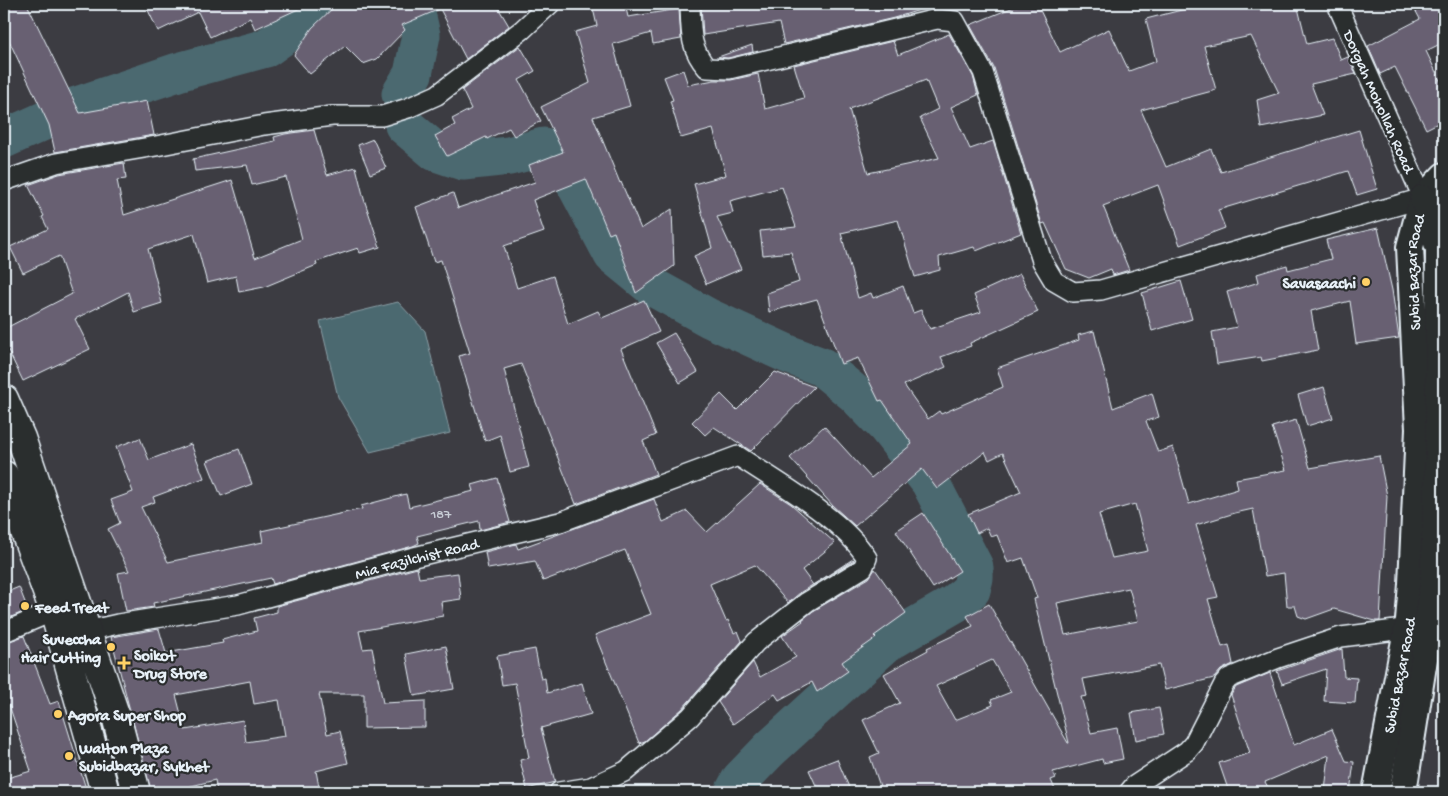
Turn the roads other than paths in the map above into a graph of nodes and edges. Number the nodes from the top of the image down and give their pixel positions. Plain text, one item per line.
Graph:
1 (550, 4) edge
2 (690, 4) edge
3 (1337, 4) edge
4 (1444, 176) edge
5 (4, 181) edge
6 (1434, 198) edge
7 (4, 399) edge
8 (4, 475) edge
9 (54, 611) junction
10 (1417, 627) junction
11 (87, 631) junction
12 (4, 632) edge
13 (105, 792) edge
14 (136, 792) edge
15 (559, 792) edge
16 (1129, 792) edge
17 (1376, 792) edge
18 (1403, 792) edge

1 - 5 street
2 - 6 street
3 - 6 street, Dorgah Mohollah Road
4 - 6 main road
6 - 10 main road, Subid Bazar Road
7 - 11 main road
8 - 9 main road
9 - 12 street
9 - 13 main road
10 - 16 street
10 - 17 main road, Subid Bazar Road
10 - 18 main road, Subid Bazar Road
11 - 14 main road
11 - 15 street, Mia Fazilchist Road

